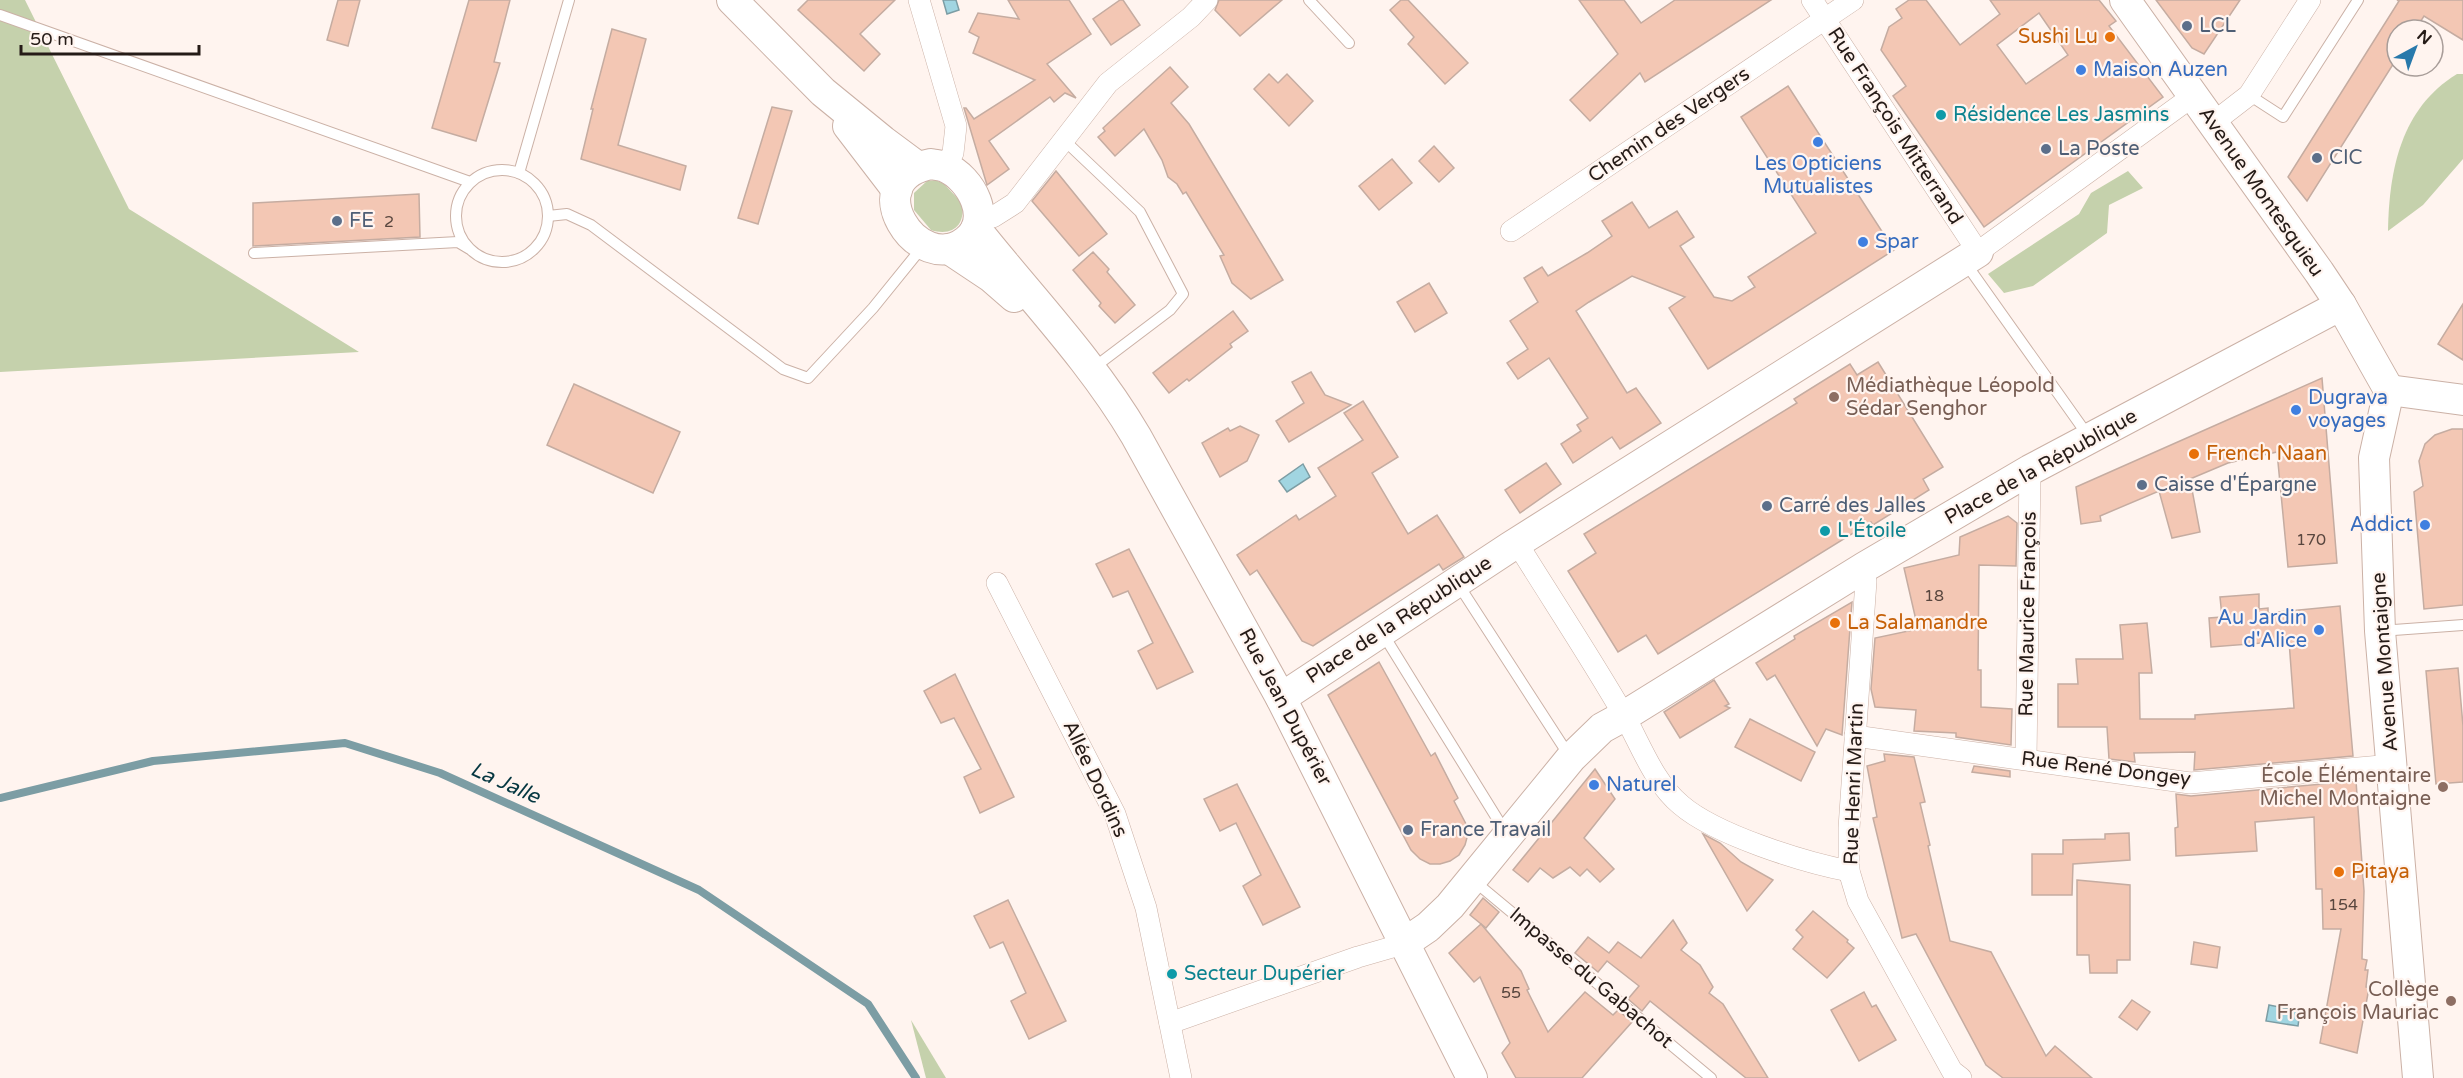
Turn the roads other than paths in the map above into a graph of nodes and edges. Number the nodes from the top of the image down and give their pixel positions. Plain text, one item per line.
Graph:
1 (569, 0) edge
2 (732, 0) edge
3 (919, 0) edge
4 (1207, 0) edge
5 (1309, 0) edge
6 (1812, 0) edge
7 (1853, 0) edge
8 (2125, 0) edge
9 (2310, 0) edge
10 (2358, 0) edge
11 (0, 15) edge
12 (1826, 20) junction
13 (1349, 43) dead end
14 (823, 92) junction
15 (2249, 94) junction
16 (2193, 96) junction
17 (2214, 122) junction
18 (1064, 140) junction
19 (931, 167) junction
20 (519, 173) junction
21 (470, 182) junction
22 (897, 190) junction
23 (548, 216) junction
24 (977, 223) junction
25 (1511, 231) dead end
26 (937, 247) junction
27 (469, 249) junction
28 (254, 253) dead end
29 (1971, 257) junction
30 (2341, 305) junction
31 (1083, 360) junction
32 (2389, 390) junction
33 (2463, 400) edge
34 (2089, 438) junction
35 (2030, 470) junction
36 (1517, 543) junction
37 (1863, 568) junction
38 (1457, 582) junction
39 (997, 583) dead end
40 (2463, 625) edge
41 (1382, 631) junction
42 (2380, 631) junction
43 (1281, 698) junction
44 (1624, 716) junction
45 (1855, 736) junction
46 (1571, 758) junction
47 (2026, 759) junction
48 (2392, 765) junction
49 (1507, 835) junction
50 (1849, 871) junction
51 (1472, 879) junction
52 (1403, 944) junction
53 (1170, 1023) junction
54 (1181, 1078) edge
55 (1472, 1078) edge
56 (1711, 1078) edge
57 (1961, 1078) edge
58 (2418, 1078) edge

1 - 20 lane
2 - 14 street
3 - 19 street
4 - 18 street
5 - 13 lane
6 - 12 street, Rue François Mitterrand
7 - 12 street, Chemin des Vergers
8 - 16 street, Avenue Montesquieu
9 - 15 street
10 - 15 lane
11 - 21 lane
12 - 25 street, Chemin des Vergers
12 - 29 street, Rue François Mitterrand
14 - 19 street
14 - 22 street
15 - 17 street
16 - 17 street, Avenue Montesquieu
16 - 29 street
17 - 30 street, Avenue Montesquieu
18 - 24 street
18 - 31 lane
19 - 22 street
19 - 24 street
20 - 21 lane
20 - 23 lane
21 - 27 lane
22 - 26 street
23 - 26 lane
23 - 27 lane
24 - 26 street
24 - 31 street, Rue Jean Dupérier
26 - 31 street, Rue Jean Dupérier
27 - 28 lane
29 - 34 lane
29 - 36 street, Place de la République
30 - 32 street, Avenue Montesquieu
30 - 34 street, Place de la République
31 - 43 street, Rue Jean Dupérier
32 - 33 street
32 - 42 street, Avenue Montaigne
34 - 35 street, Place de la République
35 - 37 street, Place de la République
35 - 47 street, Rue Maurice François
36 - 38 street, Place de la République
36 - 44 street
37 - 44 street, Place de la République
37 - 45 street, Rue Henri Martin
38 - 41 street, Place de la République
38 - 46 lane
39 - 53 street, Allée Dordins
40 - 42 lane
41 - 43 street, Place de la République
41 - 49 lane
42 - 48 street, Avenue Montaigne
43 - 52 street, Rue Jean Dupérier
44 - 46 street, Place de la République
44 - 50 street
45 - 47 street, Rue René Dongey
45 - 50 street, Rue Henri Martin
46 - 49 street, Place de la République
47 - 48 street, Rue René Dongey
48 - 58 street, Avenue Montaigne
49 - 51 street, Place de la République
50 - 57 street, Rue Henri Martin
51 - 52 street, Place de la République
51 - 56 lane, Impasse du Gabachot
52 - 53 street
52 - 55 street, Rue Jean Dupérier
53 - 54 street, Allée Dordins

